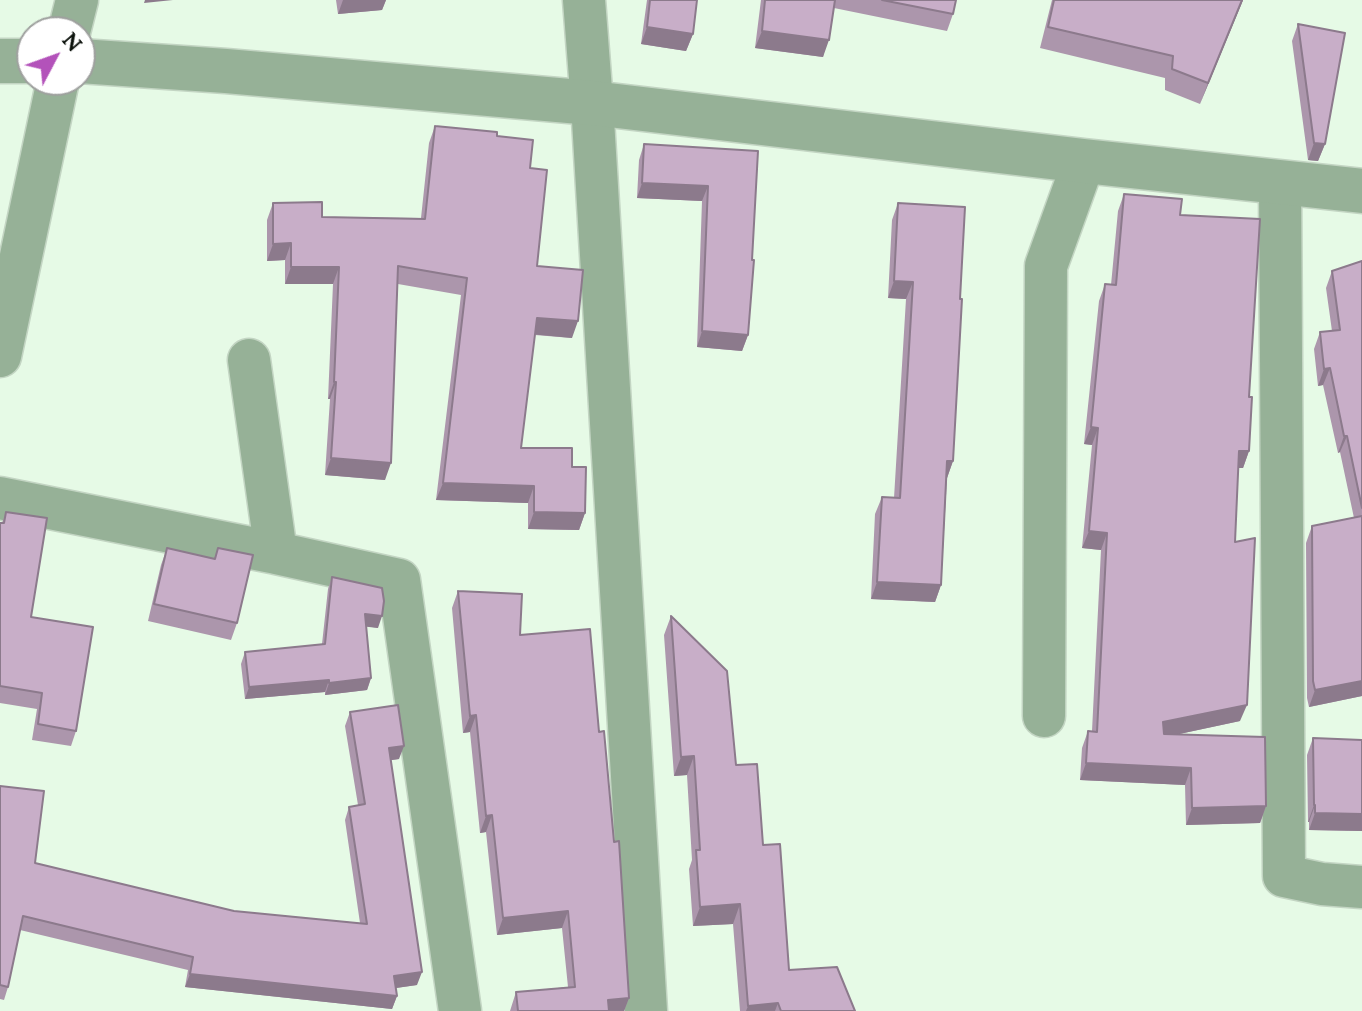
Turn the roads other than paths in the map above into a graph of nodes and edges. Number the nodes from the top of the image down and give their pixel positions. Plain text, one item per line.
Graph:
1 (584, 0) edge
2 (96, 62) edge
3 (55, 96) edge
4 (592, 103) junction
5 (1084, 161) junction
6 (1280, 183) junction
7 (1362, 191) edge
8 (0, 356) edge
9 (249, 360) dead end
10 (0, 498) edge
11 (276, 553) junction
12 (1044, 716) dead end
13 (1362, 887) edge
14 (460, 1011) edge
15 (646, 1011) edge

1 - 4 street
2 - 4 street
3 - 8 street
4 - 5 street
4 - 15 street
5 - 6 street
5 - 12 street
6 - 7 street
6 - 13 street
9 - 11 street
10 - 11 street
11 - 14 street

